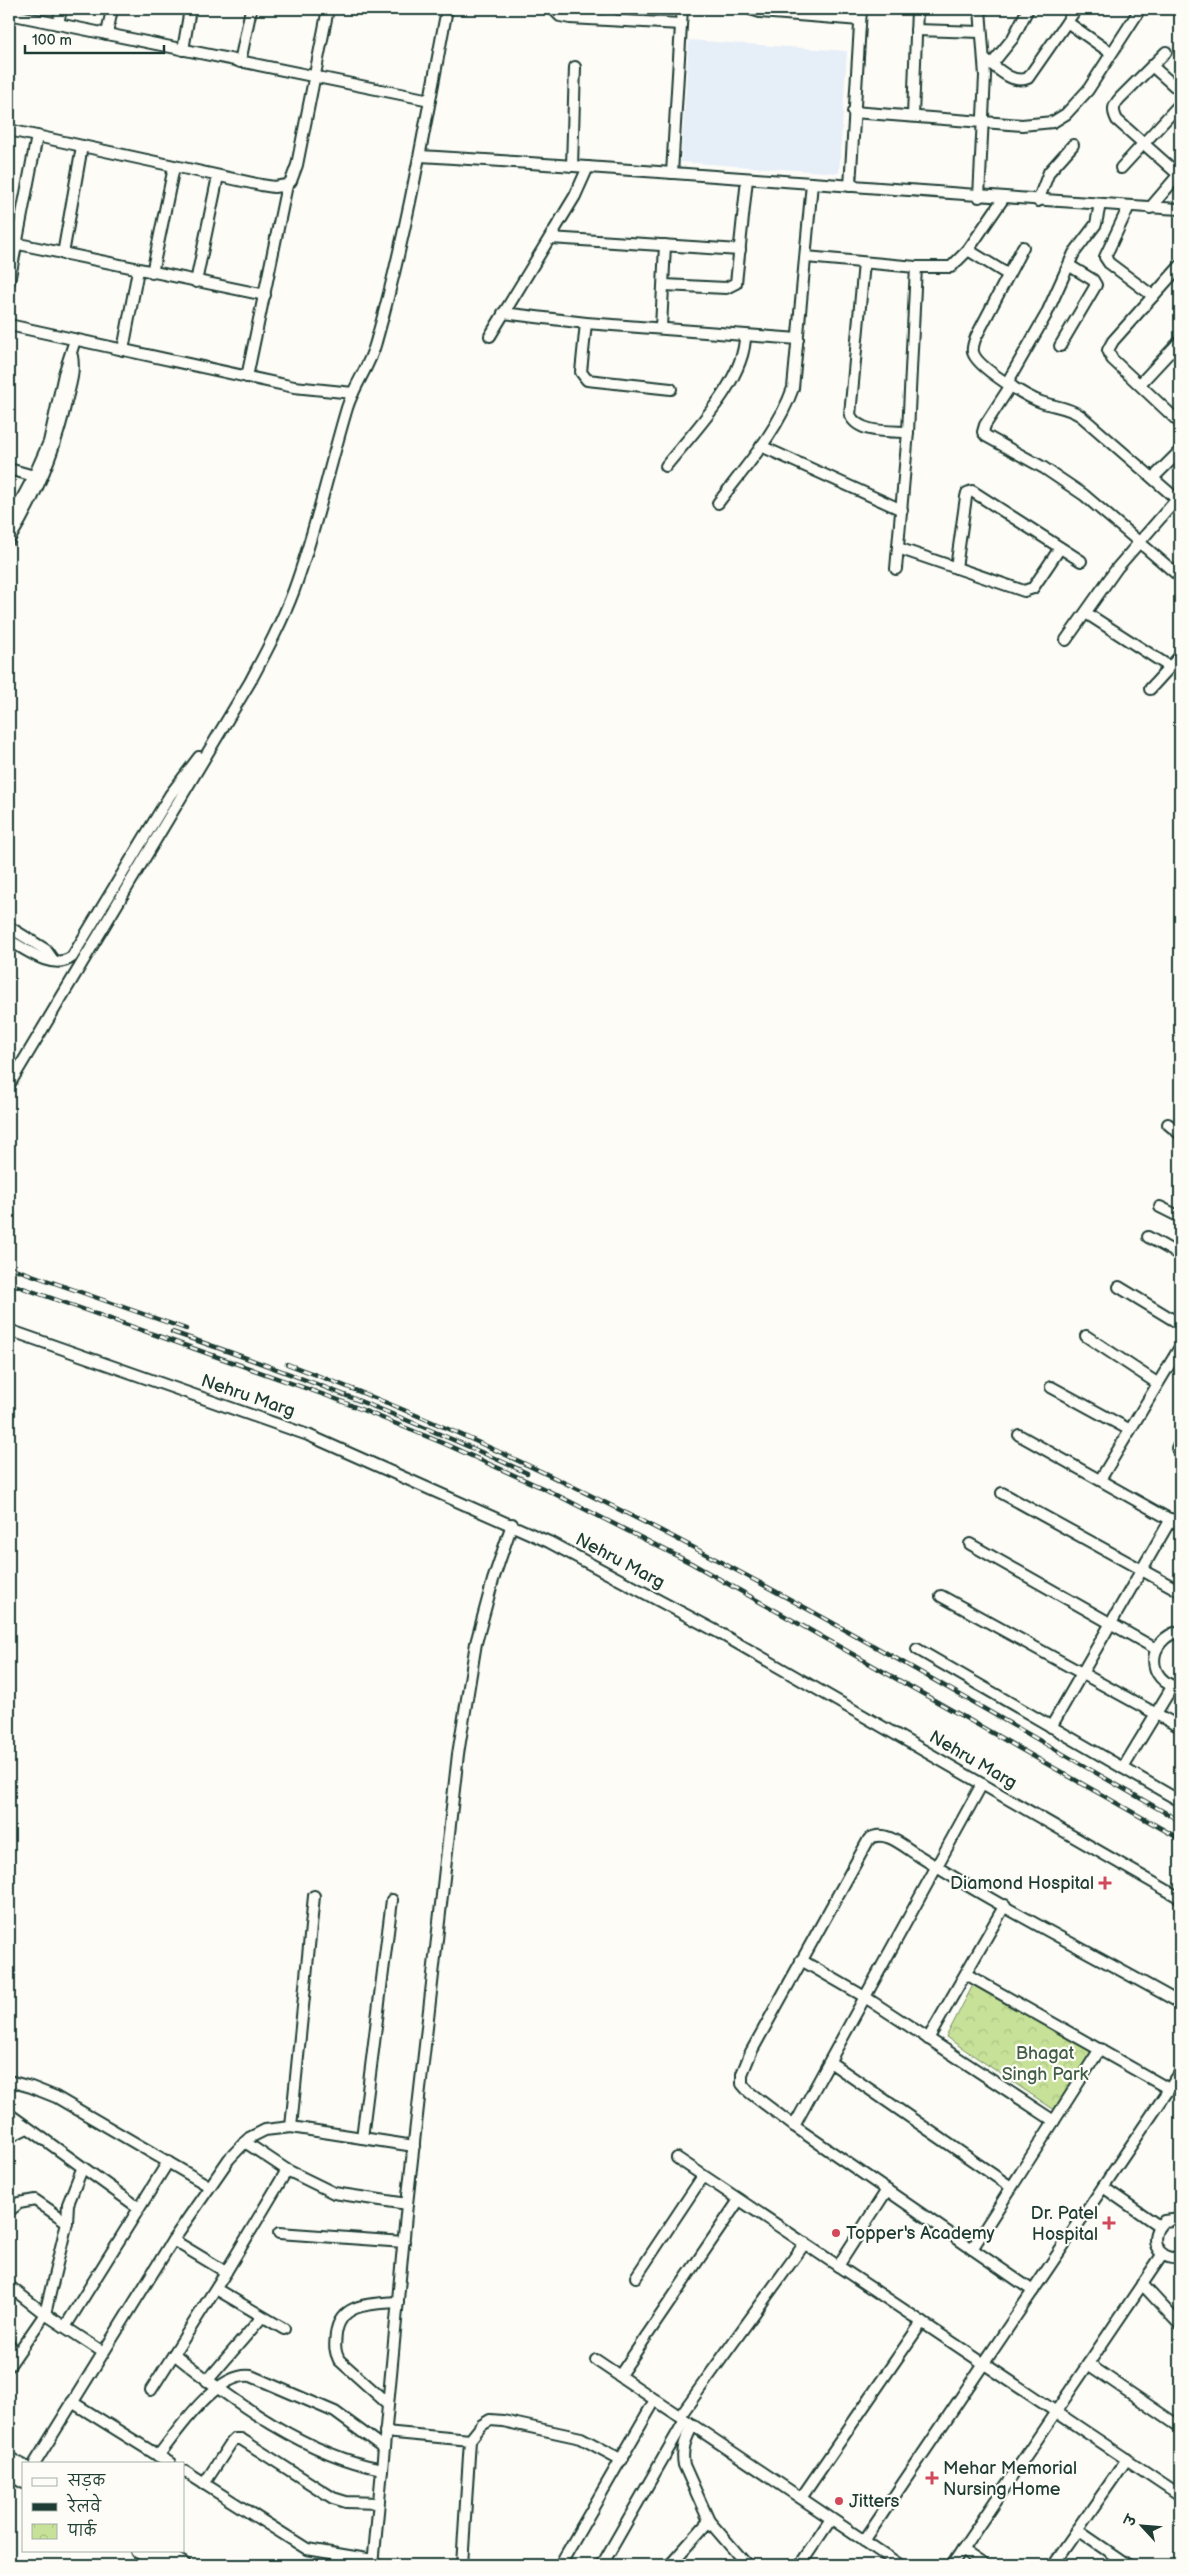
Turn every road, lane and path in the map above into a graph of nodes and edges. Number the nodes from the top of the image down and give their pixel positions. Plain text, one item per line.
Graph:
1 (61, 9) edge
2 (112, 9) edge
3 (190, 9) edge
4 (251, 9) edge
5 (328, 9) edge
6 (447, 9) edge
7 (553, 9) edge
8 (611, 9) edge
9 (682, 9) edge
10 (750, 9) edge
11 (917, 9) edge
12 (980, 9) edge
13 (1028, 9) edge
14 (1076, 9) edge
15 (804, 12) edge
16 (9, 14) edge
17 (860, 14) edge
18 (1137, 14) dead end
19 (610, 20) junction
20 (1067, 22) junction
21 (58, 24) junction
22 (681, 24) junction
23 (916, 30) junction
24 (981, 32) junction
25 (107, 34) junction
26 (182, 50) junction
27 (1166, 52) dead end
28 (1111, 54) junction
29 (988, 61) junction
30 (240, 62) junction
31 (1152, 66) junction
32 (575, 67) dead end
33 (315, 77) junction
34 (1180, 91) edge
35 (430, 100) junction
36 (1180, 104) edge
37 (853, 112) junction
38 (913, 116) junction
39 (983, 122) junction
40 (9, 130) edge
41 (37, 136) junction
42 (1143, 144) junction
43 (1073, 145) dead end
44 (82, 146) junction
45 (420, 156) junction
46 (572, 166) junction
47 (174, 167) junction
48 (588, 168) junction
49 (1121, 168) dead end
50 (672, 173) junction
51 (1180, 174) edge
52 (218, 176) junction
53 (747, 179) junction
54 (812, 183) junction
55 (287, 185) junction
56 (850, 186) junction
57 (979, 197) junction
58 (1003, 199) junction
59 (1038, 201) junction
60 (1100, 204) junction
61 (1129, 206) junction
62 (1150, 208) junction
63 (1180, 210) edge
64 (550, 238) junction
65 (12, 243) edge
66 (665, 245) junction
67 (1023, 247) dead end
68 (740, 250) junction
69 (968, 250) junction
70 (63, 254) junction
71 (806, 257) junction
72 (864, 263) junction
73 (1070, 266) junction
74 (1180, 266) edge
75 (916, 267) junction
76 (138, 270) junction
77 (152, 273) junction
78 (1007, 274) junction
79 (9, 282) edge
80 (196, 282) junction
81 (664, 285) junction
82 (266, 295) junction
83 (1153, 296) junction
84 (502, 313) junction
85 (586, 323) junction
86 (9, 326) edge
87 (661, 328) junction
88 (490, 336) dead end
89 (745, 336) junction
90 (798, 339) junction
91 (75, 340) junction
92 (1180, 341) edge
93 (1060, 346) dead end
94 (122, 350) junction
95 (72, 356) junction
96 (247, 377) junction
97 (1009, 384) junction
98 (1140, 384) junction
99 (671, 389) dead end
100 (353, 393) junction
101 (1179, 418) edge
102 (908, 432) junction
103 (760, 446) junction
104 (1180, 450) edge
105 (666, 466) dead end
106 (9, 469) edge
107 (34, 476) junction
108 (1153, 478) junction
109 (1178, 500) edge
110 (718, 503) dead end
111 (902, 510) junction
112 (11, 526) edge
113 (9, 540) edge
114 (1139, 541) junction
115 (898, 548) junction
116 (1060, 548) junction
117 (1081, 561) dead end
118 (956, 568) junction
119 (896, 569) dead end
120 (1180, 577) edge
121 (1086, 613) junction
122 (1066, 640) dead end
123 (1180, 656) edge
124 (1170, 667) junction
125 (1150, 689) dead end
126 (226, 723) junction
127 (9, 927) edge
128 (9, 940) edge
129 (53, 960) junction
130 (9, 1086) edge
131 (1168, 1124) dead end
132 (1180, 1134) edge
133 (1160, 1207) dead end
134 (1180, 1217) edge
135 (1148, 1238) dead end
136 (1180, 1254) edge
137 (1119, 1287) dead end
138 (1180, 1324) edge
139 (9, 1330) edge
140 (1086, 1336) dead end
141 (1180, 1347) edge
142 (1177, 1360) edge
143 (1157, 1383) junction
144 (1052, 1387) dead end
145 (1130, 1430) junction
146 (1018, 1435) dead end
147 (1100, 1480) junction
148 (1002, 1493) dead end
149 (1171, 1519) junction
150 (512, 1524) junction
151 (1180, 1526) edge
152 (970, 1544) dead end
153 (1142, 1568) junction
154 (1180, 1591) edge
155 (941, 1596) dead end
156 (1110, 1624) junction
157 (1180, 1631) edge
158 (917, 1649) dead end
159 (1156, 1649) junction
160 (1081, 1673) junction
161 (1176, 1688) edge
162 (1156, 1714) junction
163 (1051, 1727) junction
164 (1180, 1727) edge
165 (1123, 1768) junction
166 (982, 1784) junction
167 (1180, 1801) edge
168 (936, 1867) junction
169 (314, 1896) dead end
170 (1180, 1898) edge
171 (392, 1900) dead end
172 (1005, 1905) junction
173 (801, 1960) junction
174 (966, 1974) junction
175 (865, 1997) junction
176 (1180, 2003) edge
177 (928, 2040) junction
178 (1100, 2049) junction
179 (830, 2062) junction
180 (1180, 2072) edge
181 (9, 2081) edge
182 (1169, 2089) junction
183 (9, 2114) edge
184 (1054, 2121) junction
185 (794, 2126) junction
186 (292, 2127) junction
187 (27, 2128) junction
188 (9, 2137) edge
189 (362, 2138) junction
190 (245, 2142) junction
191 (414, 2146) junction
192 (677, 2158) dead end
193 (168, 2162) junction
194 (82, 2169) junction
195 (287, 2170) junction
196 (703, 2176) junction
197 (209, 2186) junction
198 (1011, 2187) junction
199 (1103, 2188) junction
200 (887, 2190) junction
201 (740, 2200) junction
202 (407, 2204) junction
203 (139, 2208) junction
204 (9, 2210) edge
205 (1180, 2219) edge
206 (67, 2222) junction
207 (1159, 2226) junction
208 (279, 2233) dead end
209 (173, 2240) junction
210 (404, 2242) junction
211 (804, 2243) junction
212 (972, 2249) junction
213 (1162, 2255) junction
214 (1180, 2258) edge
215 (838, 2266) junction
216 (226, 2272) junction
217 (636, 2277) dead end
218 (1142, 2284) junction
219 (9, 2286) edge
220 (216, 2289) junction
221 (1033, 2291) junction
222 (398, 2302) junction
223 (45, 2314) junction
224 (262, 2317) junction
225 (922, 2322) junction
226 (1180, 2325) edge
227 (65, 2327) junction
228 (284, 2329) dead end
229 (9, 2344) edge
230 (103, 2352) junction
231 (16, 2354) junction
232 (174, 2354) junction
233 (596, 2360) dead end
234 (984, 2364) junction
235 (1088, 2364) junction
236 (9, 2366) edge
237 (620, 2375) junction
238 (207, 2381) junction
239 (218, 2388) junction
240 (151, 2390) dead end
241 (655, 2400) junction
242 (72, 2402) junction
243 (388, 2404) junction
244 (1056, 2412) junction
245 (686, 2420) junction
246 (1180, 2427) edge
247 (385, 2432) junction
248 (470, 2440) junction
249 (384, 2448) junction
250 (158, 2456) junction
251 (1127, 2459) junction
252 (9, 2460) edge
253 (622, 2460) junction
254 (36, 2462) edge
255 (168, 2462) edge
256 (22, 2467) edge
257 (382, 2469) junction
258 (9, 2472) edge
259 (185, 2472) edge
260 (22, 2480) edge
261 (204, 2484) junction
262 (1180, 2495) edge
263 (800, 2498) junction
264 (378, 2503) junction
265 (831, 2519) junction
266 (709, 2521) junction
267 (1077, 2530) junction
268 (864, 2541) junction
269 (962, 2550) junction
270 (141, 2552) edge
271 (162, 2552) edge
272 (373, 2562) edge
273 (606, 2564) edge
274 (162, 2565) edge
275 (184, 2565) edge
276 (462, 2565) edge
277 (560, 2565) edge
278 (670, 2565) edge
279 (747, 2565) edge
280 (800, 2565) edge
281 (900, 2565) edge
282 (952, 2565) edge
283 (984, 2565) edge
284 (1053, 2565) edge
285 (1128, 2565) edge

1 - 21 street
2 - 25 street
3 - 26 street
4 - 30 street
5 - 33 street
6 - 35 street
7 - 19 street
8 - 19 street
9 - 22 street
10 - 15 street
11 - 23 street
12 - 24 street
13 - 29 street
14 - 20 street
15 - 17 street
16 - 21 street
17 - 37 street
18 - 28 street
19 - 22 street
20 - 28 street
20 - 29 street
21 - 25 street
22 - 50 street
23 - 24 street
23 - 38 street
24 - 29 street
25 - 26 street
26 - 30 street
27 - 31 street
28 - 39 street
29 - 39 street
30 - 33 street
31 - 34 street
31 - 42 street
32 - 46 street
33 - 35 street
33 - 55 street
35 - 45 street
36 - 42 street
37 - 38 street
37 - 56 street
38 - 39 street
39 - 57 street
40 - 41 street
41 - 44 street
41 - 65 street
42 - 49 street
42 - 51 street
43 - 59 street
44 - 47 street
44 - 70 street
45 - 46 street
45 - 100 street
46 - 48 street
47 - 52 street
47 - 77 street
48 - 50 street
48 - 64 street
50 - 53 street
51 - 62 street
52 - 55 street
52 - 80 street
53 - 54 street
53 - 68 street
54 - 56 street
54 - 71 street
55 - 82 street
56 - 57 street
57 - 58 street
58 - 59 street
58 - 69 street
59 - 60 street
60 - 61 street
60 - 73 street
61 - 62 street
61 - 83 street
62 - 63 street
64 - 66 street
64 - 84 street
65 - 70 street
65 - 79 street
66 - 68 street
66 - 81 street
67 - 78 street
68 - 81 street
69 - 75 street
69 - 78 street
70 - 76 street
71 - 72 street
71 - 90 street
72 - 75 street
72 - 102 street
73 - 93 street
73 - 97 street
74 - 83 street
75 - 102 street
76 - 77 street
76 - 94 street
77 - 80 street
78 - 97 street
80 - 82 street
81 - 87 street
82 - 96 street
83 - 98 street
84 - 85 street
84 - 88 street
85 - 87 street
85 - 99 street
86 - 91 street
87 - 89 street
89 - 90 street
89 - 105 street
90 - 103 street
91 - 94 street
91 - 95 street
92 - 98 street
94 - 96 street
95 - 107 street
95 - 112 street
96 - 100 street
97 - 108 street
97 - 114 street
98 - 101 street
100 - 126 street
102 - 111 street
103 - 110 street
103 - 111 street
104 - 108 street
106 - 107 street
107 - 112 street
108 - 109 street
109 - 114 street
111 - 115 street
112 - 113 street
114 - 120 street
114 - 121 street
115 - 118 street
115 - 119 street
116 - 117 street
116 - 118 street
116 - 118 street
121 - 122 street
121 - 124 street
123 - 124 street
124 - 125 street
126 - 129 street
126 - 130 street
127 - 129 street
128 - 129 street
131 - 132 street
133 - 134 street
135 - 136 street
137 - 138 street
139 - 150 street, Nehru Marg
140 - 143 street
141 - 142 street
142 - 143 street
143 - 145 street
144 - 145 street
145 - 147 street
146 - 147 street
147 - 149 street
148 - 153 street
149 - 151 street
149 - 153 street
150 - 166 street, Nehru Marg
150 - 191 street
152 - 156 street
153 - 154 street
153 - 156 street
155 - 160 street
156 - 159 street
156 - 160 street
157 - 159 street
158 - 163 street
159 - 161 street
160 - 162 street
160 - 163 street
161 - 162 street
162 - 164 street
162 - 165 street
163 - 165 street
165 - 167 street
166 - 168 street
166 - 170 street, Nehru Marg
168 - 172 street
168 - 173 street
168 - 175 street
169 - 186 street
171 - 189 street
172 - 174 street
172 - 176 street
173 - 175 street
173 - 185 street
174 - 177 street
174 - 178 street
175 - 177 street
175 - 179 street
177 - 184 street
178 - 182 street
178 - 184 street
179 - 185 street
179 - 198 street
180 - 182 street
181 - 193 street
182 - 199 street
183 - 187 street
184 - 198 street
185 - 200 street
186 - 189 street
186 - 190 street
187 - 188 street
187 - 194 street
189 - 191 street
190 - 195 street
190 - 197 street
191 - 202 street
192 - 196 street
193 - 197 street
193 - 203 street
194 - 203 street
194 - 206 street
195 - 202 street
195 - 216 street
196 - 201 street
196 - 217 street
197 - 209 street
198 - 212 street
199 - 207 street
199 - 221 street
200 - 212 street
200 - 215 street
201 - 211 street
201 - 237 street
202 - 210 street
203 - 227 street
204 - 206 street
205 - 207 street
206 - 223 street
207 - 213 street
208 - 210 street
209 - 216 street
209 - 230 street
210 - 222 street
211 - 215 street
211 - 245 street
212 - 221 street
213 - 214 street
213 - 218 street
215 - 225 street
216 - 220 street
218 - 226 street
218 - 235 street
219 - 223 street
220 - 224 street
220 - 232 street
221 - 234 street
222 - 243 street
222 - 243 street
223 - 227 street
223 - 231 street
224 - 228 street
224 - 238 street
225 - 234 street
225 - 263 street
227 - 230 street
229 - 231 street
230 - 242 street
231 - 236 street
232 - 238 street
232 - 240 street
233 - 237 street
234 - 244 street
234 - 268 street
235 - 244 street
235 - 246 street
237 - 241 street
238 - 239 street
239 - 249 street
239 - 250 street
239 - 257 street
241 - 245 street
241 - 253 street
242 - 250 street
242 - 254 street
243 - 247 street
244 - 251 street
244 - 269 street
245 - 263 street
245 - 266 street
245 - 273 street
247 - 248 street
247 - 249 street
248 - 253 street
248 - 276 street
249 - 257 street
250 - 255 street
251 - 262 street
251 - 267 street
252 - 256 main road
253 - 277 street
257 - 264 street
258 - 260 main road
259 - 261 street
261 - 264 street
261 - 272 street
263 - 265 street
264 - 272 street
265 - 268 street
265 - 280 street
266 - 278 street
266 - 279 street
267 - 284 street
267 - 285 street
268 - 281 street
269 - 282 street
269 - 283 street
270 - 274 main road
271 - 275 main road

